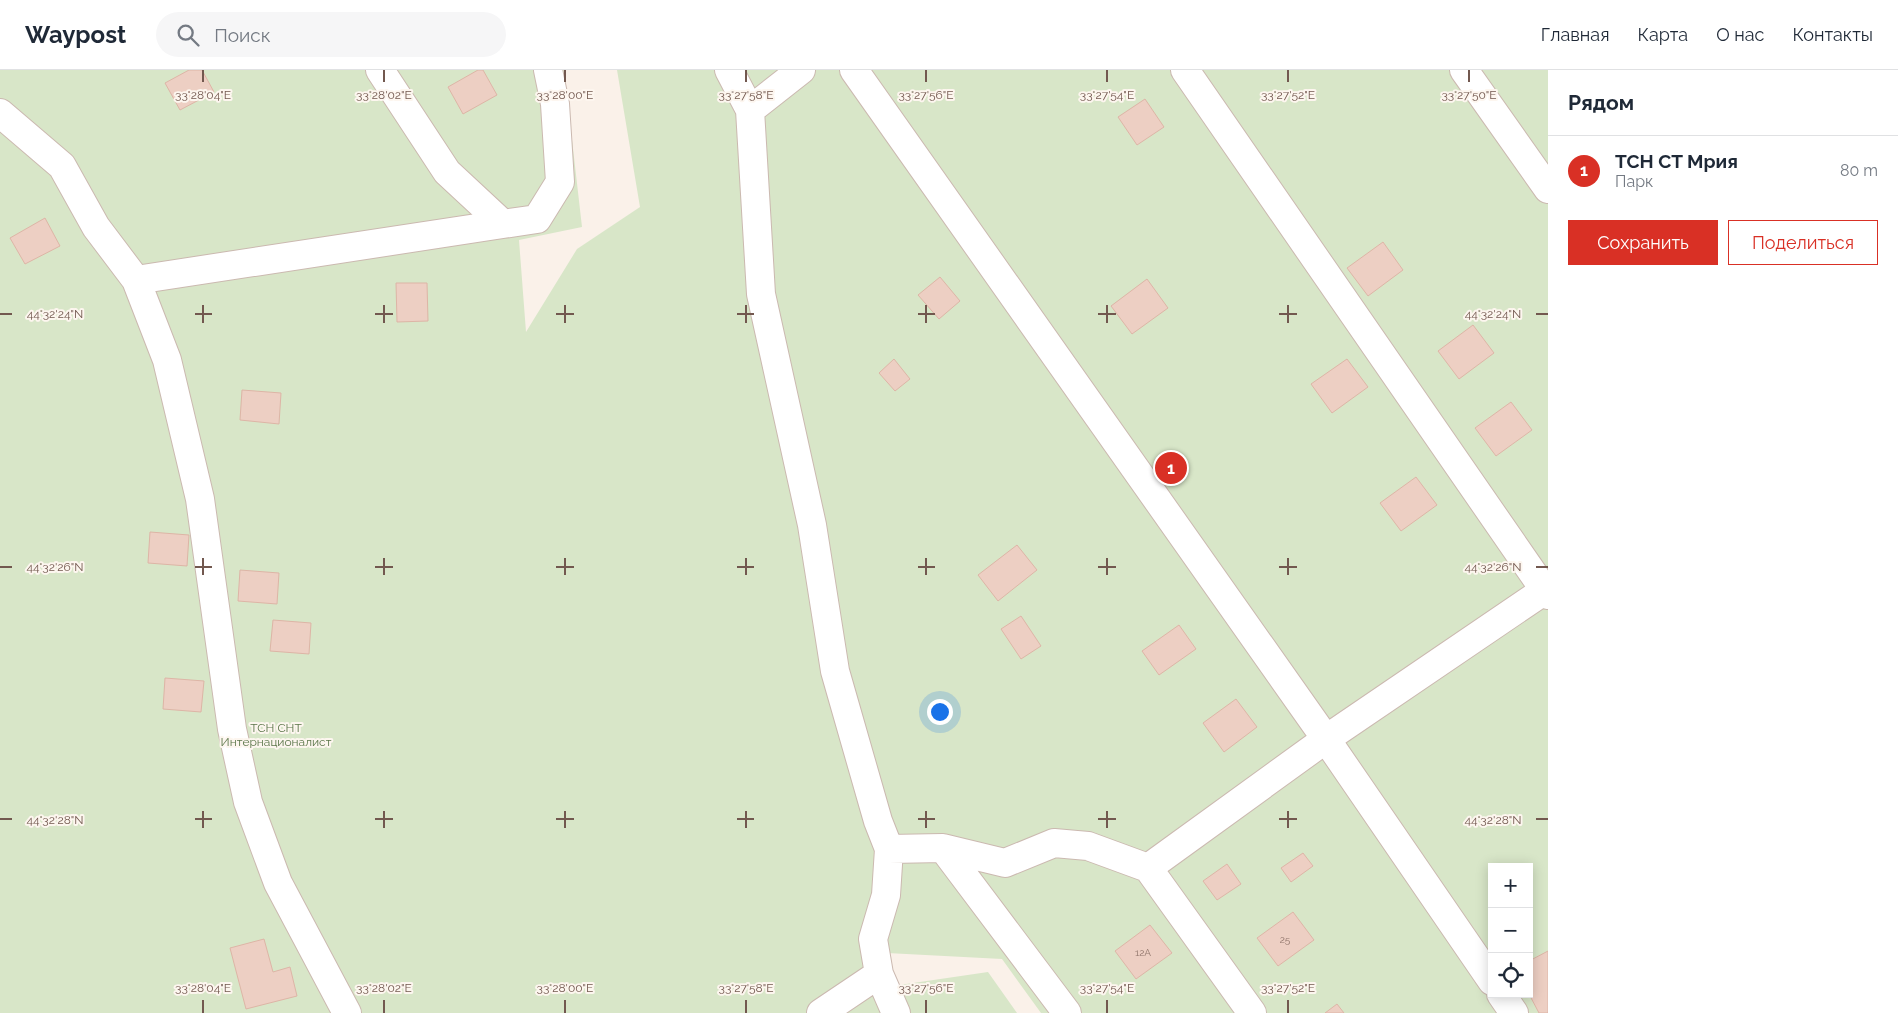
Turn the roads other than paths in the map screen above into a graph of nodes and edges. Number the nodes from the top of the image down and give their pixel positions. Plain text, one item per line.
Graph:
1 (380, 70) edge
2 (548, 70) edge
3 (729, 70) edge
4 (801, 70) edge
5 (854, 70) edge
6 (1185, 70) edge
7 (1464, 70) edge
8 (750, 110) junction
9 (0, 113) edge
10 (1548, 189) edge
11 (503, 224) junction
12 (136, 280) junction
13 (1547, 591) edge
14 (1326, 739) junction
15 (943, 848) junction
16 (889, 849) junction
17 (1148, 868) junction
18 (879, 974) junction
19 (1488, 975) edge
20 (1504, 998) edge
21 (347, 1013) edge
22 (821, 1013) edge
23 (896, 1013) edge
24 (1067, 1013) edge
25 (1252, 1013) edge
26 (1514, 1013) edge

1 - 11 lane
2 - 11 lane
3 - 8 lane
4 - 8 lane
5 - 14 lane
6 - 13 lane
7 - 10 lane
8 - 16 lane
9 - 12 lane
11 - 12 lane
12 - 21 lane
13 - 14 lane
14 - 17 lane
14 - 19 lane
15 - 16 lane
15 - 17 lane
15 - 24 lane
16 - 18 lane
17 - 25 lane
18 - 22 lane
18 - 23 lane
20 - 26 lane

